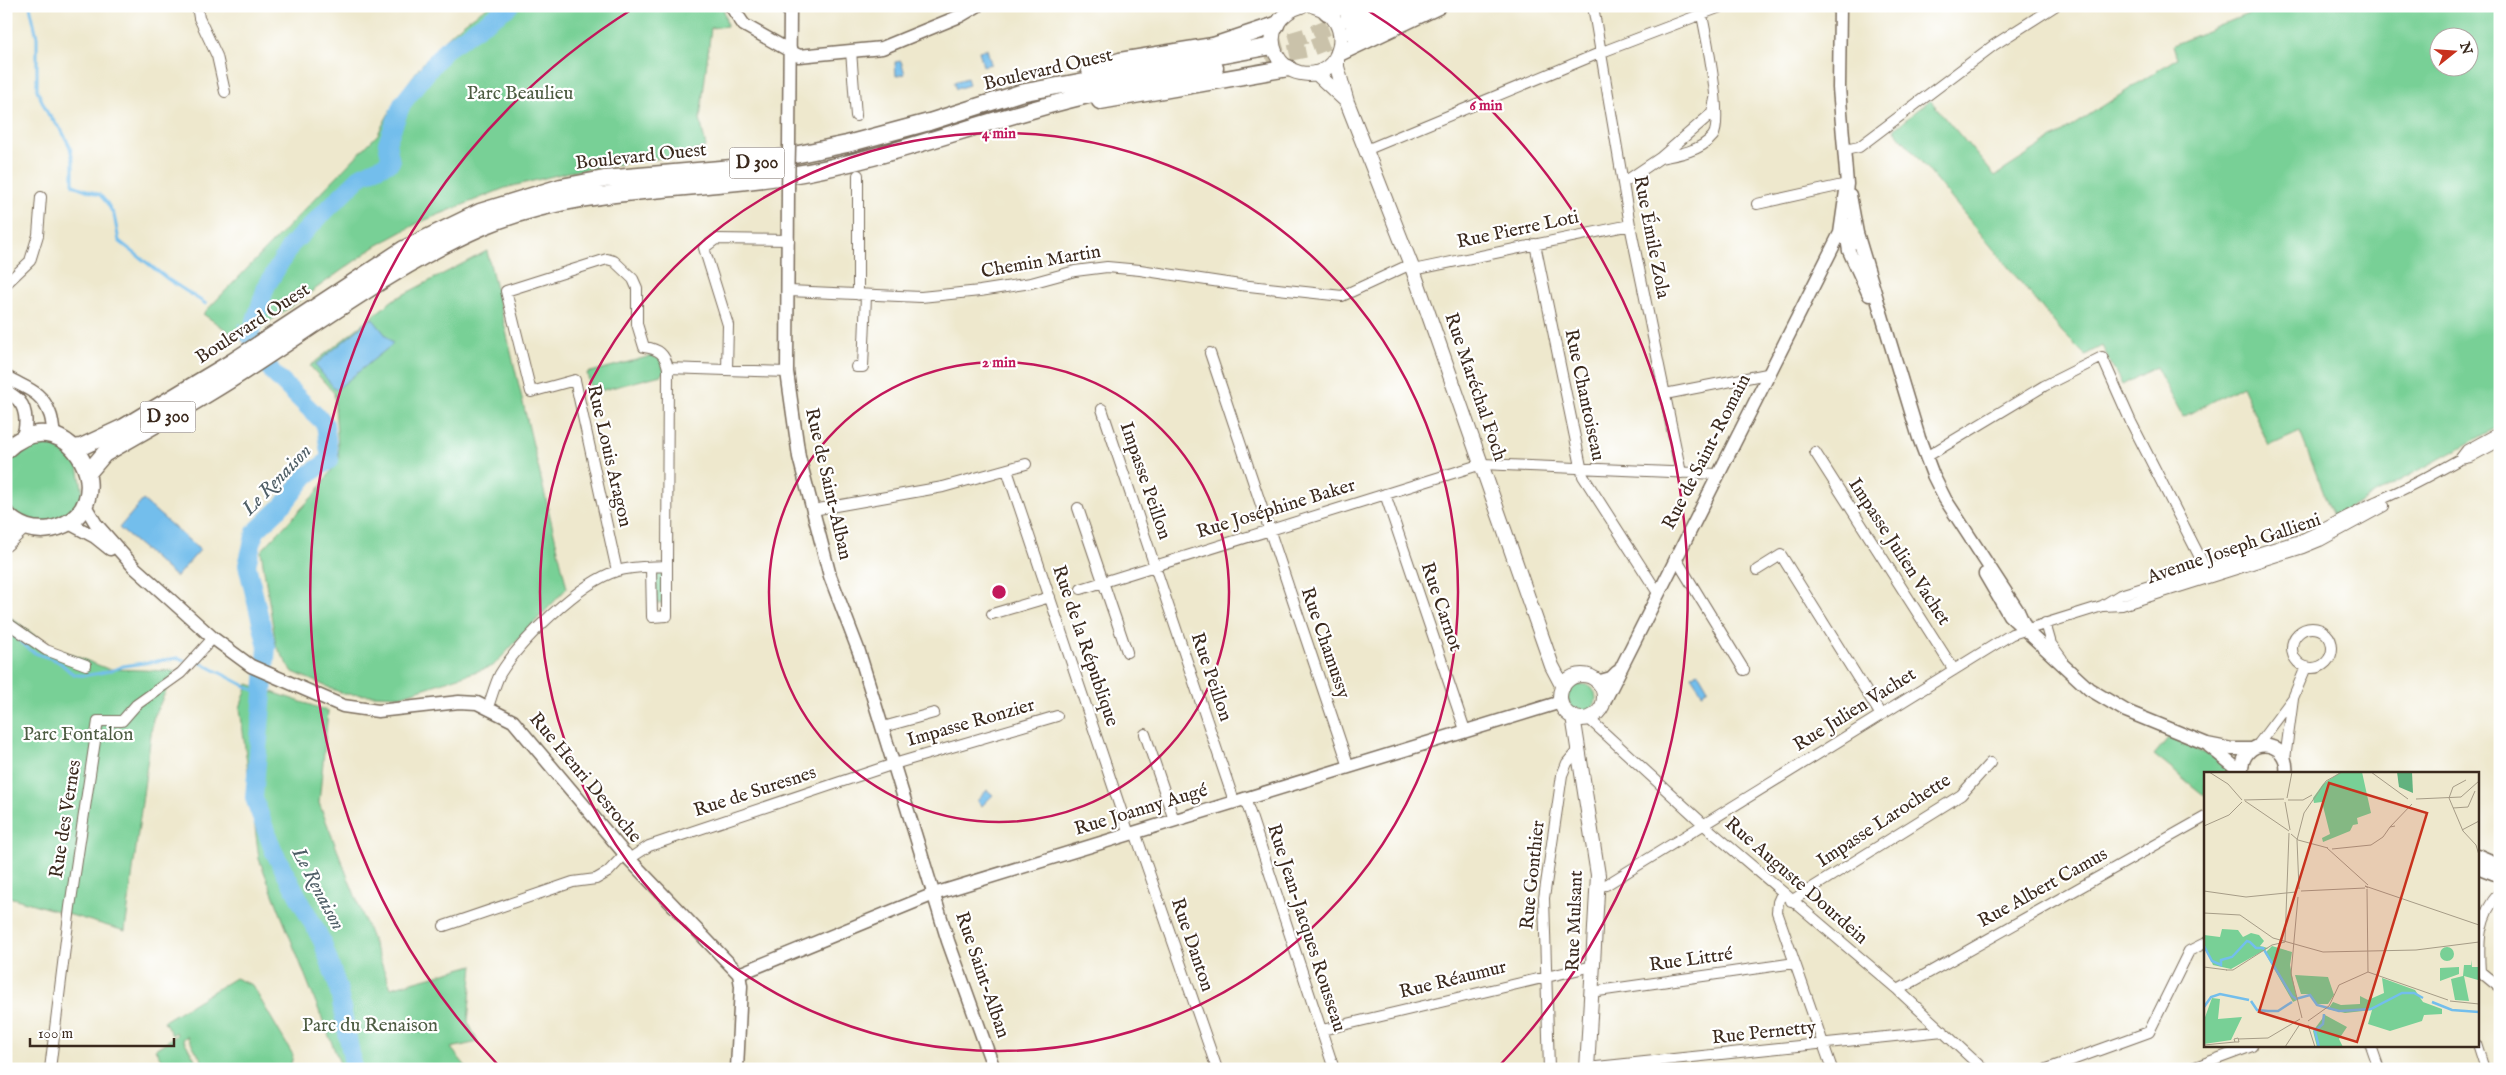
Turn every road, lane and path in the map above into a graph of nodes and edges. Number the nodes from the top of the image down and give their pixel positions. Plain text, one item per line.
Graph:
1 (197, 6) edge
2 (731, 6) edge
3 (790, 6) edge
4 (977, 6) edge
5 (1378, 6) edge
6 (1412, 6) edge
7 (1438, 6) edge
8 (1594, 6) edge
9 (1723, 6) edge
10 (1840, 6) edge
11 (2055, 6) edge
12 (1296, 7) edge
13 (1319, 8) edge
14 (1701, 10) edge
15 (1348, 19) edge
16 (1276, 25) junction
17 (851, 51) junction
18 (790, 52) junction
19 (1602, 52) junction
20 (1338, 55) junction
21 (1288, 68) junction
22 (1316, 73) junction
23 (225, 92) dead end
24 (1020, 93) junction
25 (1715, 99) junction
26 (1347, 102) junction
27 (1029, 110) junction
28 (856, 116) dead end
29 (1366, 150) junction
30 (1845, 150) junction
31 (1660, 158) junction
32 (858, 175) dead end
33 (1623, 183) junction
34 (1847, 184) junction
35 (41, 196) dead end
36 (1757, 204) dead end
37 (1630, 225) junction
38 (789, 240) junction
39 (1851, 243) junction
40 (1535, 244) junction
41 (1412, 267) junction
42 (6, 284) edge
43 (789, 291) junction
44 (862, 296) junction
45 (277, 341) junction
46 (1210, 354) dead end
47 (248, 360) junction
48 (856, 367) dead end
49 (668, 368) junction
50 (727, 370) junction
51 (787, 372) junction
52 (1767, 374) junction
53 (6, 377) edge
54 (6, 391) edge
55 (1665, 394) junction
56 (1102, 409) dead end
57 (2500, 432) edge
58 (55, 437) junction
59 (2500, 441) edge
60 (11, 445) edge
61 (74, 448) junction
62 (1814, 452) dead end
63 (1926, 456) junction
64 (2460, 459) junction
65 (1026, 464) dead end
66 (1482, 464) junction
67 (1580, 468) junction
68 (1007, 470) junction
69 (88, 473) junction
70 (1681, 473) junction
71 (1717, 474) junction
72 (1385, 494) junction
73 (84, 504) junction
74 (1078, 508) dead end
75 (813, 510) junction
76 (7, 517) edge
77 (68, 522) junction
78 (24, 527) junction
79 (1268, 530) junction
80 (6, 544) edge
81 (1675, 557) junction
82 (1155, 565) junction
83 (667, 566) junction
84 (134, 567) junction
85 (652, 567) junction
86 (1757, 570) dead end
87 (617, 571) junction
88 (2209, 573) junction
89 (1103, 582) junction
90 (1081, 589) dead end
91 (1658, 593) junction
92 (1050, 597) junction
93 (992, 614) dead end
94 (6, 622) edge
95 (2045, 624) junction
96 (2026, 629) junction
97 (213, 638) junction
98 (1127, 652) dead end
99 (1622, 663) junction
100 (86, 666) dead end
101 (2306, 667) junction
102 (1744, 670) dead end
103 (1954, 670) junction
104 (1598, 682) junction
105 (1563, 687) junction
106 (2089, 689) junction
107 (2293, 698) junction
108 (1561, 702) junction
109 (1603, 704) junction
110 (488, 707) junction
111 (934, 713) dead end
112 (1882, 715) junction
113 (1058, 716) dead end
114 (1573, 716) junction
115 (1588, 718) junction
116 (883, 727) junction
117 (1465, 730) junction
118 (1145, 734) dead end
119 (2207, 744) junction
120 (2254, 748) junction
121 (1578, 750) junction
122 (1990, 763) dead end
123 (894, 764) junction
124 (1349, 767) junction
125 (2288, 769) edge
126 (2240, 772) edge
127 (2241, 772) edge
128 (1240, 799) junction
129 (2204, 818) edge
130 (1174, 820) junction
131 (1703, 824) junction
132 (1132, 833) junction
133 (2478, 855) edge
134 (627, 856) junction
135 (2500, 865) edge
136 (2478, 867) edge
137 (2500, 876) edge
138 (1597, 886) junction
139 (2500, 892) edge
140 (934, 894) junction
141 (1782, 894) junction
142 (1791, 901) junction
143 (444, 926) dead end
144 (2204, 944) edge
145 (1795, 963) junction
146 (1593, 966) junction
147 (2478, 970) edge
148 (739, 974) junction
149 (1546, 976) junction
150 (2500, 988) edge
151 (1898, 990) junction
152 (1591, 992) junction
153 (1322, 1030) junction
154 (1943, 1031) junction
155 (1824, 1044) junction
156 (2478, 1047) edge
157 (2247, 1048) edge
158 (2372, 1048) edge
159 (1587, 1068) edge
160 (50, 1069) edge
161 (737, 1069) edge
162 (994, 1069) edge
163 (1217, 1069) edge
164 (1334, 1069) edge
165 (1549, 1069) edge
166 (1832, 1069) edge
167 (1984, 1069) edge
168 (2047, 1069) edge
169 (2190, 1069) edge
170 (2380, 1069) edge
171 (2485, 1069) edge

1 - 23 street
2 - 18 street
3 - 18 street, Rue de Saint-Alban
4 - 17 street
5 - 15 main road
6 - 15 main road
7 - 20 main road
8 - 19 street, Rue Émile Zola
9 - 14 street
10 - 30 street, Rue de Saint-Romain
11 - 30 street
12 - 16 main road
13 - 15 main road
13 - 20 main road, Rue Maréchal Foch
14 - 19 street
14 - 25 street
16 - 21 main road
16 - 24 main road
17 - 18 street
17 - 28 street
18 - 38 street, Rue de Saint-Alban, bridge
19 - 29 street
19 - 33 street, Rue Émile Zola
20 - 22 main road
20 - 26 main road, Rue Maréchal Foch
21 - 22 main road
21 - 27 main road
22 - 26 main road, Rue Maréchal Foch
24 - 27 main road, Boulevard Ouest / D 300
24 - 45 main road, Boulevard Ouest / D 300
25 - 31 street
25 - 31 street
26 - 29 main road, Rue Maréchal Foch
27 - 45 main road, Boulevard Ouest / D 300
29 - 41 main road, Rue Maréchal Foch
30 - 34 street, Rue de Saint-Romain
31 - 33 street
32 - 44 street
33 - 37 street, Rue Émile Zola
34 - 36 street
34 - 39 street, Rue de Saint-Romain
34 - 39 street, Rue de Saint-Romain
35 - 42 street
37 - 40 street, Rue Pierre Loti
37 - 55 street, Rue Émile Zola
38 - 43 street, Rue de Saint-Alban
38 - 50 street
39 - 52 street, Rue de Saint-Romain
39 - 63 street
40 - 41 street, Rue Pierre Loti
40 - 67 street, Rue Chantoiseau
41 - 44 street, Chemin Martin
41 - 66 main road, Rue Maréchal Foch
43 - 44 street, Chemin Martin
43 - 51 street, Rue de Saint-Alban
44 - 48 street
45 - 47 main road, Boulevard Ouest
46 - 79 street, Rue Chamussy
47 - 61 main road, Boulevard Ouest / D 300
47 - 69 main road, Boulevard Ouest / D 300
49 - 50 street
49 - 83 street
49 - 87 street, Rue Louis Aragon
50 - 51 street
51 - 75 street, Rue de Saint-Alban
52 - 55 street
52 - 71 street, Rue de Saint-Romain
53 - 58 street
54 - 60 street
55 - 70 street, Rue Émile Zola
56 - 82 street, Impasse Peillon
57 - 64 street, Avenue Joseph Gallieni
58 - 60 main road
58 - 61 main road
59 - 64 street, Avenue Joseph Gallieni
61 - 69 main road
62 - 103 street, Impasse Julien Vachet
63 - 88 street
63 - 96 street
64 - 88 street, Avenue Joseph Gallieni
65 - 68 street
66 - 67 street, Rue Joséphine Baker
66 - 72 street, Rue Joséphine Baker
66 - 105 main road, Rue Maréchal Foch
67 - 70 street, Rue Joséphine Baker
67 - 91 street, Rue Chantoiseau
68 - 75 street
68 - 92 street, Rue de la République
69 - 73 main road
70 - 71 street, Rue Joséphine Baker
71 - 81 street, Rue de Saint-Romain
72 - 79 street, Rue Joséphine Baker
72 - 117 street, Rue Carnot
73 - 77 main road
73 - 84 street, Rue Henri Desroche
74 - 89 street
75 - 116 street, Rue de Saint-Alban
76 - 78 main road
77 - 78 main road
77 - 84 street, Rue Henri Desroche
78 - 80 main road
79 - 82 street, Rue Joséphine Baker
79 - 124 street, Rue Chamussy
81 - 91 street, Rue de Saint-Romain
81 - 102 street
82 - 89 street, Rue Joséphine Baker
82 - 128 street, Rue Peillon
83 - 85 street
83 - 85 street
84 - 97 street, Rue Henri Desroche
85 - 87 street
86 - 112 street
87 - 110 street
88 - 95 street, Avenue Joseph Gallieni
89 - 90 street, Rue Joséphine Baker
89 - 98 street
91 - 99 street, Rue de Saint-Romain
92 - 93 street
92 - 132 street, Rue de la République
94 - 100 street
95 - 96 street, Avenue Joseph Gallieni
95 - 106 street
96 - 103 street, Rue Julien Vachet
96 - 106 street
97 - 110 street, Rue Henri Desroche
97 - 160 street, Rue des Vernes
99 - 104 street, Rue de Saint-Romain
99 - 109 street, Rue de Saint-Romain
101 - 101 street
101 - 107 street
103 - 112 street, Rue Julien Vachet
104 - 105 main road
104 - 109 main road
105 - 108 main road
106 - 119 street
107 - 120 street
107 - 125 street
108 - 114 main road
108 - 117 street, Rue Joanny Augé
109 - 115 main road
110 - 134 street, Rue Henri Desroche
111 - 116 street
112 - 131 street, Rue Julien Vachet
113 - 123 street, Impasse Ronzier
114 - 115 main road
114 - 121 main road, Rue Mulsant
115 - 131 street, Rue Auguste Dourdein
116 - 123 street, Rue de Saint-Alban
117 - 124 street, Rue Joanny Augé
118 - 130 street
119 - 120 street
119 - 126 street
120 - 125 street
120 - 127 street
121 - 138 main road, Rue Mulsant
121 - 149 street, Rue Gonthier
122 - 142 street, Impasse Larochette
123 - 134 street, Rue de Suresnes
123 - 140 street, Rue de Saint-Alban
124 - 128 street, Rue Joanny Augé
128 - 130 street, Rue Joanny Augé
128 - 153 street, Rue Jean-Jacques Rousseau
129 - 151 street, Rue Albert Camus
130 - 132 street, Rue Joanny Augé
131 - 138 street, Rue Julien Vachet
131 - 141 street, Rue Auguste Dourdein
132 - 140 street, Rue Joanny Augé
132 - 163 street, Rue Danton
133 - 135 street
134 - 143 street, Rue de Suresnes
134 - 148 street, Rue Henri Desroche
136 - 137 street
138 - 146 main road, Rue Mulsant
139 - 147 street
140 - 148 street, Rue Joanny Augé
140 - 162 street, Rue Saint-Alban
141 - 142 street, Rue Auguste Dourdein
141 - 145 street
142 - 151 street, Rue Auguste Dourdein
144 - 168 street
145 - 152 street, Rue Littré
145 - 155 street
146 - 149 street, Rue Réaumur
146 - 152 main road, Rue Mulsant
147 - 150 street
148 - 161 street
149 - 153 street, Rue Réaumur
149 - 165 street, Rue Gonthier
151 - 154 street, Rue Auguste Dourdein
152 - 159 main road, Rue Mulsant
153 - 164 street, Rue Jean-Jacques Rousseau
154 - 155 street, Rue Pernetty
154 - 167 street, Rue Auguste Dourdein
155 - 159 street, Rue Pernetty
155 - 166 street
156 - 171 street
157 - 169 street
158 - 170 street

